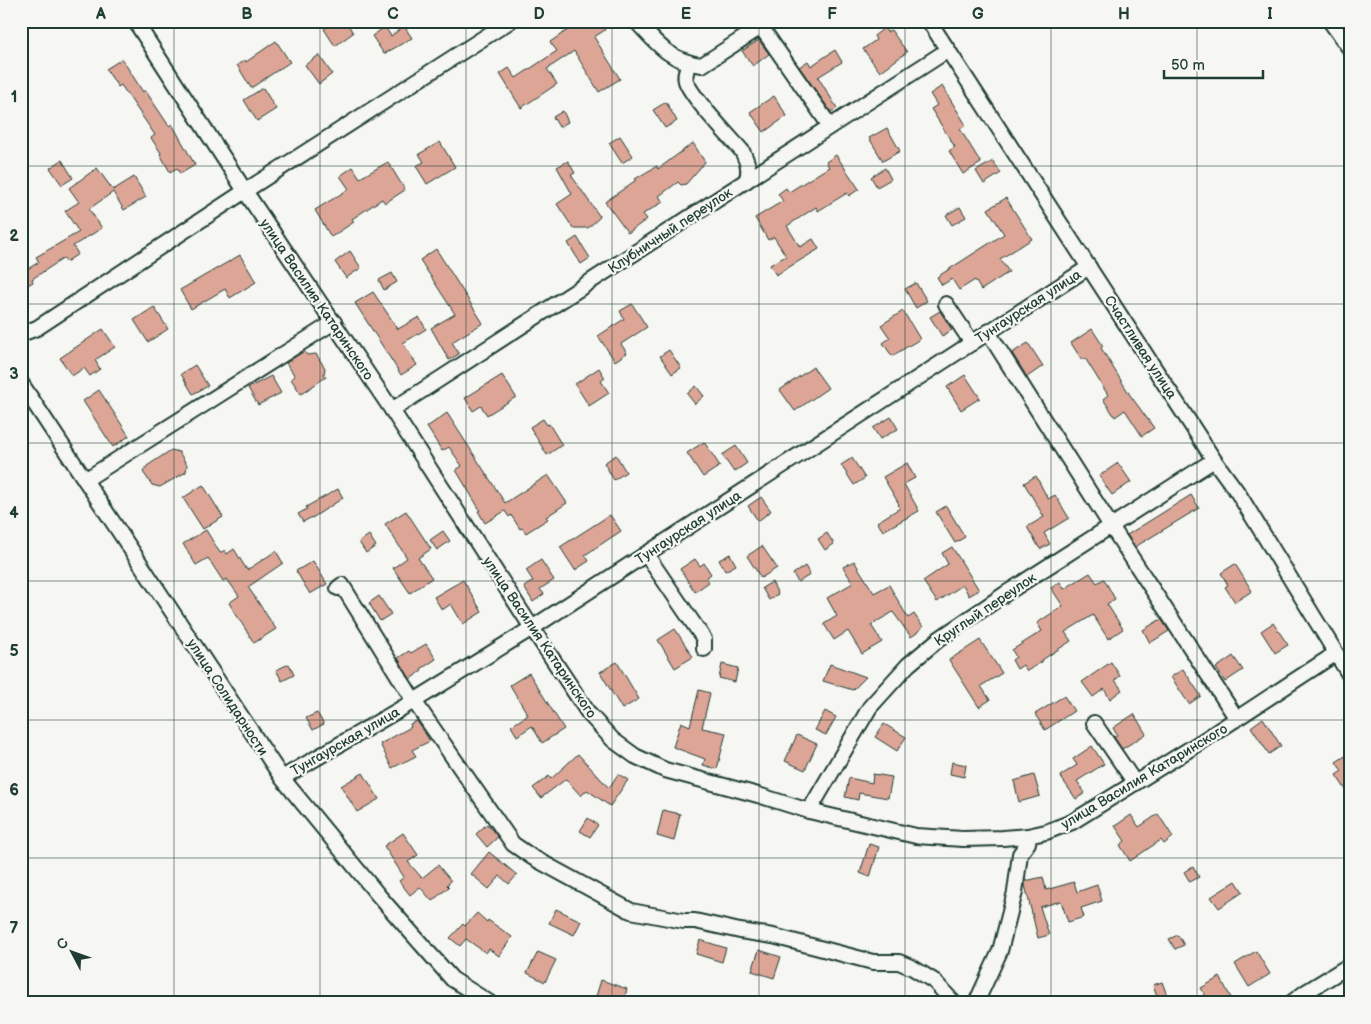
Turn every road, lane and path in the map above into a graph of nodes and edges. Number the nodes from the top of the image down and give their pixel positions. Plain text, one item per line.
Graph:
1 (134, 21) edge
2 (510, 21) edge
3 (636, 21) edge
4 (929, 21) edge
5 (1330, 21) edge
6 (765, 24) edge
7 (1350, 49) edge
8 (948, 50) junction
9 (689, 63) junction
10 (830, 126) junction
11 (746, 181) junction
12 (245, 192) junction
13 (1089, 267) junction
14 (946, 304) dead end
15 (334, 322) junction
16 (988, 332) junction
17 (21, 334) edge
18 (972, 343) junction
19 (21, 383) edge
20 (392, 410) junction
21 (1214, 460) junction
22 (85, 480) junction
23 (1111, 526) junction
24 (646, 554) junction
25 (338, 588) dead end
26 (532, 628) junction
27 (704, 649) dead end
28 (1335, 654) junction
29 (1350, 676) edge
30 (414, 701) junction
31 (1237, 719) junction
32 (1094, 723) dead end
33 (282, 778) junction
34 (1135, 783) junction
35 (808, 811) junction
36 (1028, 836) junction
37 (1350, 965) edge
38 (490, 1003) edge
39 (954, 1003) edge
40 (976, 1003) edge
41 (1291, 1003) edge

1 - 12 street, улица Василия Катаринского
2 - 12 street
3 - 9 street
4 - 8 street, Счастливая улица
5 - 7 street
6 - 9 street
6 - 10 street
8 - 10 street, Клубничный переулок
8 - 13 street, Счастливая улица
9 - 11 street
10 - 11 street, Клубничный переулок
11 - 20 street, Клубничный переулок
12 - 15 street, улица Василия Катаринского
12 - 17 street
13 - 16 street, Тунгаурская улица
13 - 21 street, Счастливая улица
14 - 18 street
15 - 20 street, улица Василия Катаринского
15 - 22 street
16 - 18 street, Тунгаурская улица
16 - 23 street
18 - 24 street, Тунгаурская улица
19 - 22 street, улица Солидарности
20 - 26 street, улица Василия Катаринского
21 - 23 street, Круглый переулок
21 - 28 street, Счастливая улица
22 - 33 street, улица Солидарности
23 - 31 street
23 - 35 street, Круглый переулок
24 - 26 street, Тунгаурская улица
24 - 27 street
25 - 30 street
26 - 30 street, Тунгаурская улица
26 - 35 street, улица Василия Катаринского
28 - 29 street, Счастливая улица
28 - 31 street, улица Василия Катаринского
30 - 33 street, Тунгаурская улица
30 - 39 street
31 - 34 street, улица Василия Катаринского
32 - 34 street
33 - 38 street, улица Солидарности
34 - 36 street, улица Василия Катаринского
35 - 36 street, улица Василия Катаринского
36 - 40 street
37 - 41 street

